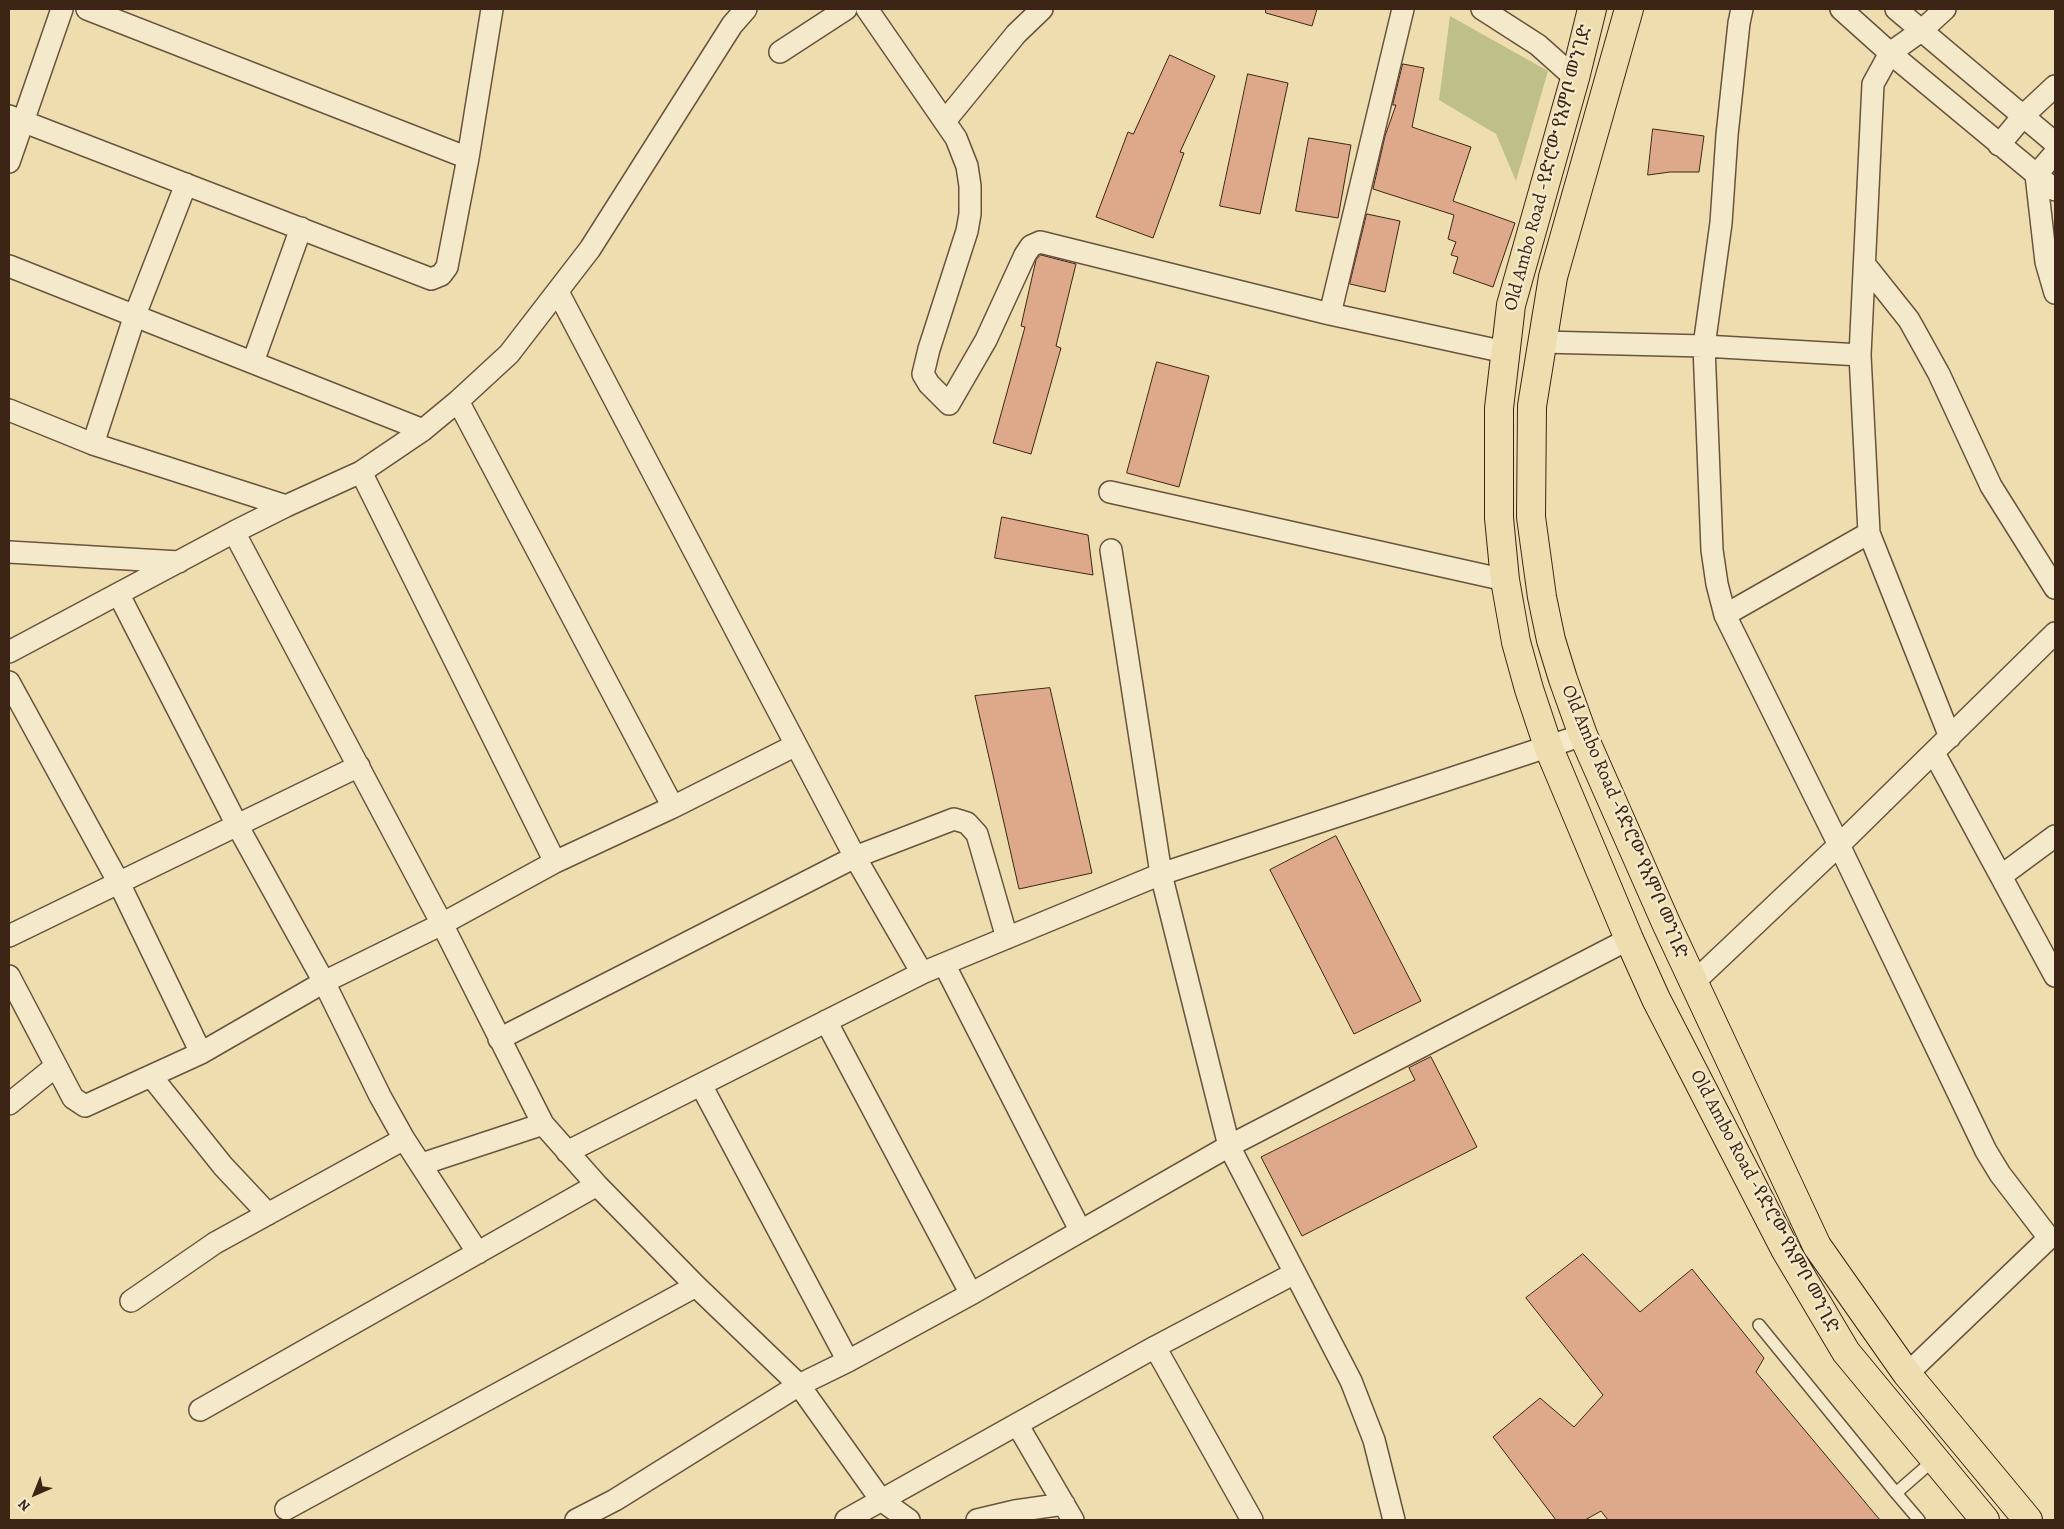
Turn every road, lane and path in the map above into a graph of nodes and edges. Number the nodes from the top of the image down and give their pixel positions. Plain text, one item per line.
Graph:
1 (62, 9) edge
2 (87, 9) edge
3 (492, 9) edge
4 (746, 9) edge
5 (846, 9) edge
6 (867, 9) edge
7 (1042, 9) edge
8 (1403, 9) edge
9 (1482, 9) edge
10 (1592, 9) edge
11 (1629, 9) edge
12 (1742, 9) edge
13 (1841, 9) edge
14 (1896, 9) edge
15 (1945, 9) edge
16 (1921, 30) junction
17 (780, 52) dead end
18 (1890, 53) junction
19 (1575, 78) junction
20 (2055, 86) edge
21 (2024, 115) junction
22 (16, 118) edge
23 (944, 121) junction
24 (2055, 143) edge
25 (1999, 145) junction
26 (2055, 153) edge
27 (468, 158) junction
28 (9, 162) edge
29 (2036, 175) junction
30 (186, 184) junction
31 (2055, 190) edge
32 (302, 228) junction
33 (9, 266) edge
34 (1866, 266) junction
35 (558, 292) junction
36 (2055, 293) edge
37 (1330, 314) junction
38 (135, 315) junction
39 (1542, 342) junction
40 (1704, 346) junction
41 (1505, 352) junction
42 (1860, 355) junction
43 (253, 362) junction
44 (458, 401) junction
45 (9, 410) edge
46 (423, 430) junction
47 (93, 444) junction
48 (361, 472) junction
49 (1110, 492) dead end
50 (286, 506) junction
51 (234, 532) junction
52 (1869, 533) junction
53 (1111, 550) dead end
54 (9, 552) edge
55 (179, 562) junction
56 (1505, 580) junction
57 (2055, 588) edge
58 (119, 595) junction
59 (1726, 616) junction
60 (2055, 633) edge
61 (9, 652) edge
62 (9, 682) edge
63 (1583, 735) junction
64 (1950, 737) junction
65 (796, 745) junction
66 (1548, 746) junction
67 (1934, 753) junction
68 (359, 766) junction
69 (673, 807) junction
70 (237, 825) junction
71 (2055, 836) edge
72 (1839, 845) junction
73 (854, 857) junction
74 (555, 862) junction
75 (1162, 874) junction
76 (2001, 876) junction
77 (119, 883) junction
78 (442, 924) junction
79 (9, 936) edge
80 (1007, 938) junction
81 (1629, 939) junction
82 (944, 964) junction
83 (922, 973) junction
84 (9, 976) edge
85 (2055, 976) edge
86 (324, 982) junction
87 (1693, 983) junction
88 (826, 1021) junction
89 (499, 1039) junction
90 (201, 1053) junction
91 (56, 1066) junction
92 (151, 1076) junction
93 (701, 1085) junction
94 (9, 1104) edge
95 (543, 1124) junction
96 (404, 1139) junction
97 (1229, 1146) junction
98 (567, 1152) junction
99 (422, 1164) junction
100 (597, 1185) junction
101 (268, 1214) junction
102 (1080, 1230) junction
103 (2052, 1235) edge
104 (478, 1253) junction
105 (1295, 1273) junction
106 (696, 1286) junction
107 (971, 1294) junction
108 (131, 1301) dead end
109 (1759, 1325) dead end
110 (1155, 1347) junction
111 (848, 1361) junction
112 (1907, 1374) junction
113 (799, 1385) junction
114 (200, 1410) dead end
115 (1017, 1424) junction
116 (1936, 1458) junction
117 (1896, 1493) junction
118 (881, 1500) junction
119 (286, 1509) dead end
120 (1068, 1512) edge
121 (576, 1520) edge
122 (846, 1520) edge
123 (909, 1520) edge
124 (977, 1520) edge
125 (1252, 1520) edge
126 (1394, 1520) edge
127 (1919, 1520) edge
128 (1986, 1520) edge
129 (2028, 1520) edge

1 - 22 street
2 - 27 street
3 - 27 street
4 - 35 street
5 - 17 street
6 - 23 street
7 - 23 street
8 - 37 street
9 - 19 street
10 - 19 main road, Old Ambo Road -የድሮው የአምቦ መንገድ
11 - 39 main road, Old Ambo Road -የድሮው የአምቦ መንገድ
12 - 40 street
13 - 18 street
14 - 16 street
15 - 16 street
16 - 18 street
16 - 21 street
18 - 25 street
18 - 34 street
19 - 41 main road, Old Ambo Road -የድሮው የአምቦ መንገድ
20 - 21 street
21 - 24 street
21 - 25 street
22 - 28 street
22 - 30 street
23 - 37 street
25 - 29 street
26 - 29 street
27 - 32 street
29 - 31 street
29 - 36 street
30 - 32 street
30 - 38 street
32 - 43 street
33 - 38 street
34 - 42 street
34 - 57 street
35 - 44 street
35 - 65 street
37 - 41 street
38 - 43 street
38 - 47 street
39 - 40 street
39 - 63 main road, Old Ambo Road -የድሮው የአምቦ መንገድ
40 - 42 street
40 - 59 street
41 - 56 main road, Old Ambo Road -የድሮው የአምቦ መንገድ
42 - 52 street
43 - 46 street
44 - 46 street
44 - 69 street
45 - 47 street
46 - 48 street
47 - 50 street
48 - 50 street
48 - 74 street
49 - 56 street
50 - 51 street
51 - 55 street
51 - 68 street
52 - 59 street
52 - 64 street
53 - 75 street
54 - 55 street
55 - 58 street
56 - 66 main road, Old Ambo Road -የድሮው የአምቦ መንገድ
58 - 61 street
58 - 70 street
59 - 72 street
60 - 64 street
62 - 77 street
63 - 66 street
63 - 87 main road, Old Ambo Road -የድሮው የአምቦ መንገድ
64 - 67 street
65 - 69 street
65 - 73 street
66 - 75 street
66 - 81 main road, Old Ambo Road -የድሮው የአምቦ መንገድ
67 - 72 street
67 - 76 street
68 - 70 street
68 - 78 street
69 - 74 street
70 - 77 street
70 - 86 street
71 - 76 street
72 - 87 street
72 - 103 street
73 - 80 street
73 - 83 street
73 - 89 street
74 - 78 street
75 - 80 street
75 - 97 street
76 - 85 street
77 - 79 street
77 - 90 street
78 - 86 street
78 - 89 street
80 - 82 street
81 - 97 street
81 - 116 main road, Old Ambo Road -የድሮው የአምቦ መንገድ
82 - 83 street
82 - 102 street
83 - 88 street
84 - 91 street
86 - 90 street
86 - 96 street
87 - 112 main road, Old Ambo Road -የድሮው የአምቦ መንገድ
88 - 93 street
88 - 107 street
89 - 95 street
90 - 92 street
91 - 92 street
91 - 94 street
92 - 101 street
93 - 98 street
93 - 111 street
95 - 98 street
95 - 99 street
96 - 99 street
96 - 101 street
97 - 102 street
97 - 105 street
98 - 100 street
99 - 104 street
100 - 104 street
100 - 106 street
101 - 108 street
102 - 107 street
103 - 112 street
104 - 114 street
105 - 110 street
105 - 126 street
106 - 113 street
106 - 119 street
107 - 111 street
109 - 117 lane
110 - 115 street
110 - 125 street
111 - 113 street
112 - 129 main road, Old Ambo Road -የድሮው የአምቦ መንገድ
113 - 118 street
113 - 121 street
115 - 118 street
115 - 120 street
116 - 117 lane
116 - 128 main road, Old Ambo Road -የድሮው የአምቦ መንገድ
117 - 127 lane
118 - 122 street
118 - 123 street
120 - 124 street

